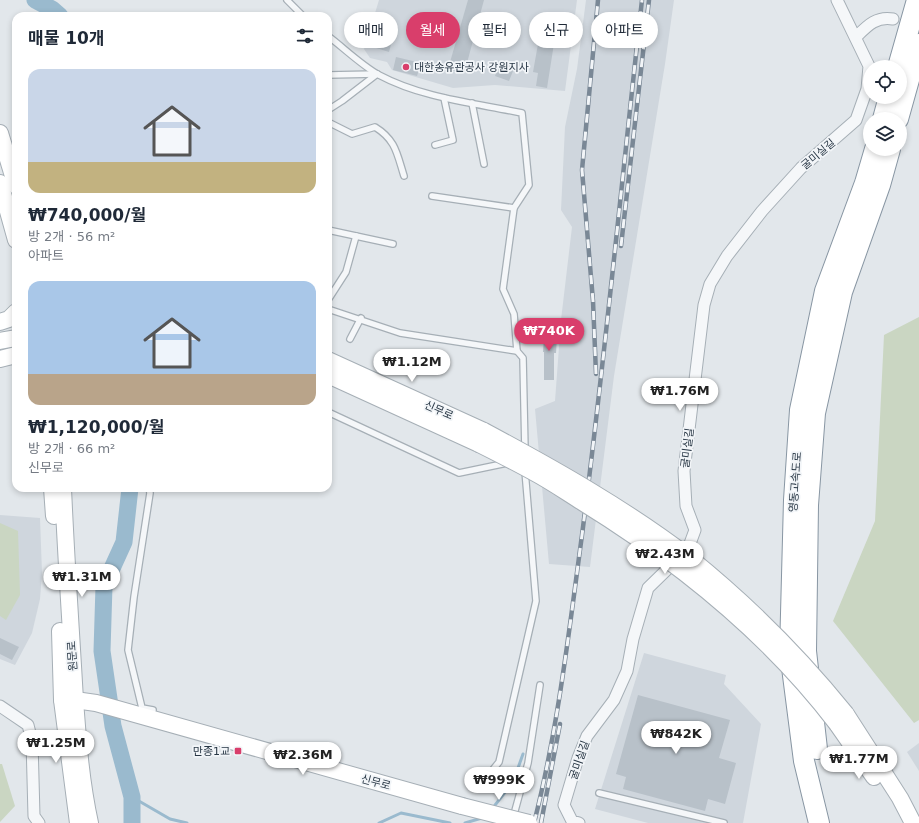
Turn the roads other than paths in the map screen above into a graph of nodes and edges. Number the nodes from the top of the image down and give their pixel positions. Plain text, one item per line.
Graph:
1 (287, 0) edge
2 (837, 0) edge
3 (917, 0) edge
4 (299, 12) edge
5 (893, 19) dead end
6 (856, 37) junction
7 (332, 39) edge
8 (919, 44) edge
9 (900, 60) edge
10 (377, 74) junction
11 (332, 75) edge
12 (444, 98) junction
13 (472, 103) junction
14 (332, 107) edge
15 (900, 112) edge
16 (332, 124) edge
17 (0, 133) edge
18 (435, 145) dead end
19 (873, 156) edge
20 (888, 156) edge
21 (484, 164) dead end
22 (12, 173) edge
23 (404, 176) dead end
24 (0, 182) edge
25 (432, 196) dead end
26 (514, 208) junction
27 (12, 226) edge
28 (332, 231) edge
29 (356, 236) junction
30 (393, 244) dead end
31 (332, 294) edge
32 (332, 310) edge
33 (12, 316) edge
34 (361, 318) junction
35 (0, 322) edge
36 (12, 339) edge
37 (350, 339) dead end
38 (0, 341) edge
39 (517, 351) junction
40 (12, 356) edge
41 (0, 358) edge
42 (332, 362) edge
43 (12, 365) edge
44 (0, 367) edge
45 (332, 376) edge
46 (332, 414) edge
47 (481, 437) junction
48 (525, 460) junction
49 (62, 492) edge
50 (150, 492) edge
51 (540, 685) dead end
52 (69, 700) junction
53 (0, 706) edge
54 (841, 719) junction
55 (151, 720) junction
56 (486, 778) dead end
57 (599, 793) dead end
58 (574, 822) edge
59 (39, 823) edge
60 (78, 823) edge
61 (90, 823) edge
62 (512, 823) edge
63 (530, 823) edge
64 (724, 823) edge
65 (818, 823) edge
66 (833, 823) edge
67 (902, 823) edge
68 (913, 823) edge

1 - 4 lane
2 - 6 street, 굴미실길
3 - 9 highway
5 - 6 street
6 - 58 street, 굴미실길
7 - 10 lane
8 - 15 highway
10 - 11 lane
10 - 12 lane
10 - 14 lane
12 - 13 lane
12 - 18 lane
13 - 21 lane
13 - 26 lane
16 - 23 lane
17 - 22 main road
19 - 65 highway, 영동고속도로
20 - 66 highway, 영동고속도로
24 - 27 main road
25 - 26 lane
26 - 39 lane
28 - 29 lane
29 - 30 lane
29 - 31 lane
32 - 34 lane
33 - 35 main road
34 - 37 lane
34 - 39 lane
36 - 38 main road
39 - 48 lane
40 - 41 main road
42 - 47 main road, 신무로
43 - 44 main road
45 - 47 main road, 신무로
46 - 48 lane
47 - 54 main road, bridge
48 - 56 lane
49 - 52 main road, 원문로
50 - 55 lane
51 - 62 lane
52 - 55 main road, 신무로
52 - 60 main road, 원문로
52 - 61 main road, 원문로
53 - 59 street
54 - 67 main road
54 - 68 main road
55 - 63 main road, 신무로, bridge
57 - 64 lane

